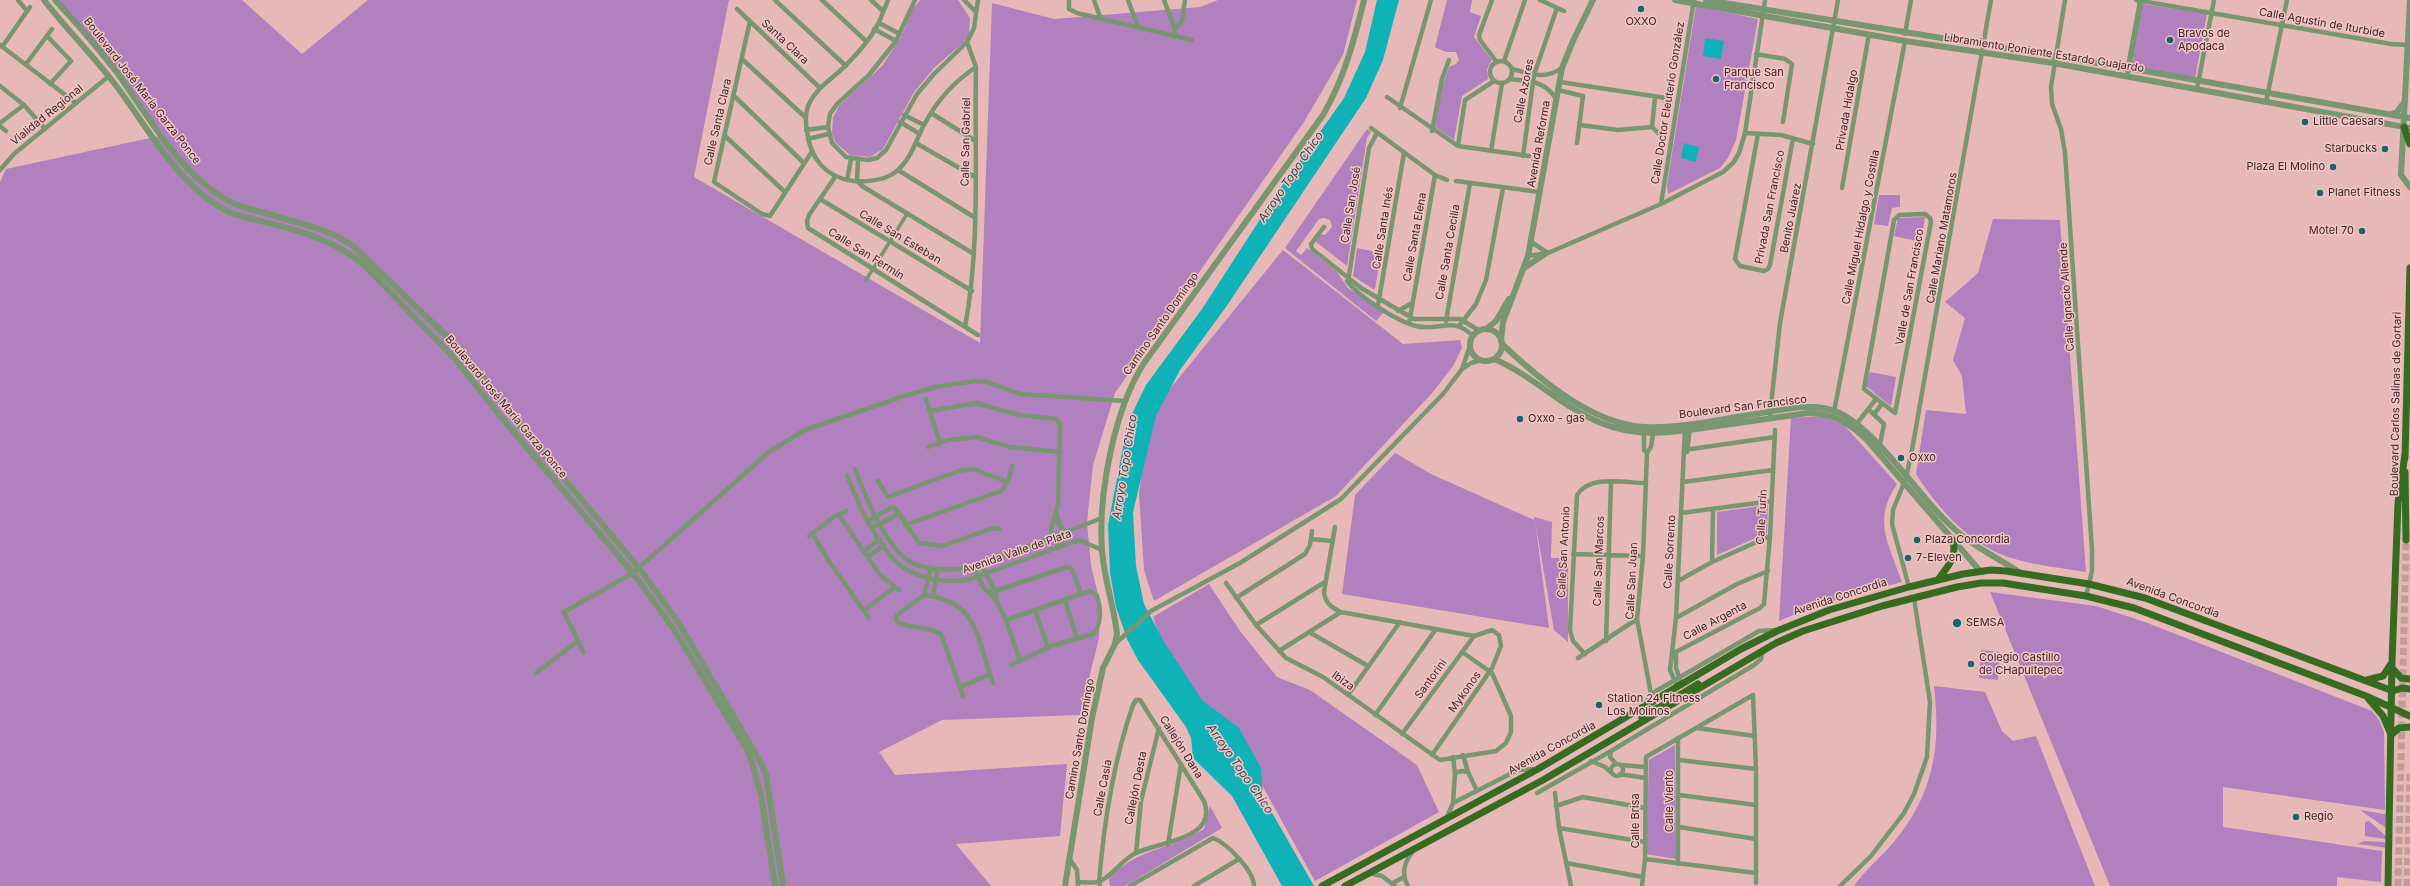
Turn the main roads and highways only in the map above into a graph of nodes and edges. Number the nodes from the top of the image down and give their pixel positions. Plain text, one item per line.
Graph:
1 (2407, 127) edge
2 (2410, 144) edge
3 (2410, 268) edge
4 (2405, 454) junction
5 (1953, 540) road end
6 (2406, 540) dead end
7 (1980, 571) junction
8 (1938, 580) junction
9 (2003, 583) junction
10 (1909, 587) junction
11 (1855, 614) junction
12 (2392, 665) junction
13 (1715, 678) junction
14 (2410, 679) edge
15 (2361, 680) junction
16 (1680, 686) junction
17 (2410, 689) edge
18 (2393, 691) junction
19 (2366, 696) junction
20 (1656, 708) junction
21 (2392, 708) junction
22 (2410, 716) edge
23 (2410, 727) edge
24 (2392, 736) junction
25 (1323, 885) edge
26 (1345, 886) edge
27 (2388, 886) edge

1 - 2 main road
3 - 4 main road, Boulevard Carlos Salinas de Gortari
4 - 6 main road, Boulevard Carlos Salinas de Gortari
4 - 12 main road
5 - 8 main road
7 - 8 main road, Avenida Concordia
7 - 9 main road
7 - 15 main road, Avenida Concordia
8 - 10 main road, Avenida Concordia
9 - 11 main road, Avenida Concordia
9 - 19 main road, Avenida Concordia
10 - 11 main road
10 - 16 main road, Avenida Concordia
11 - 13 main road, Avenida Concordia
12 - 14 main road
12 - 15 main road
12 - 18 main road
13 - 16 main road
13 - 20 main road, Avenida Concordia
15 - 18 main road, Avenida Concordia
16 - 20 main road
17 - 18 main road, Avenida Concordia
18 - 21 main road
19 - 21 main road, Avenida Concordia
19 - 24 main road
20 - 25 main road, Avenida Concordia
20 - 26 main road, Avenida Concordia
21 - 22 main road, Avenida Concordia
21 - 24 main road
23 - 24 main road
24 - 27 main road

